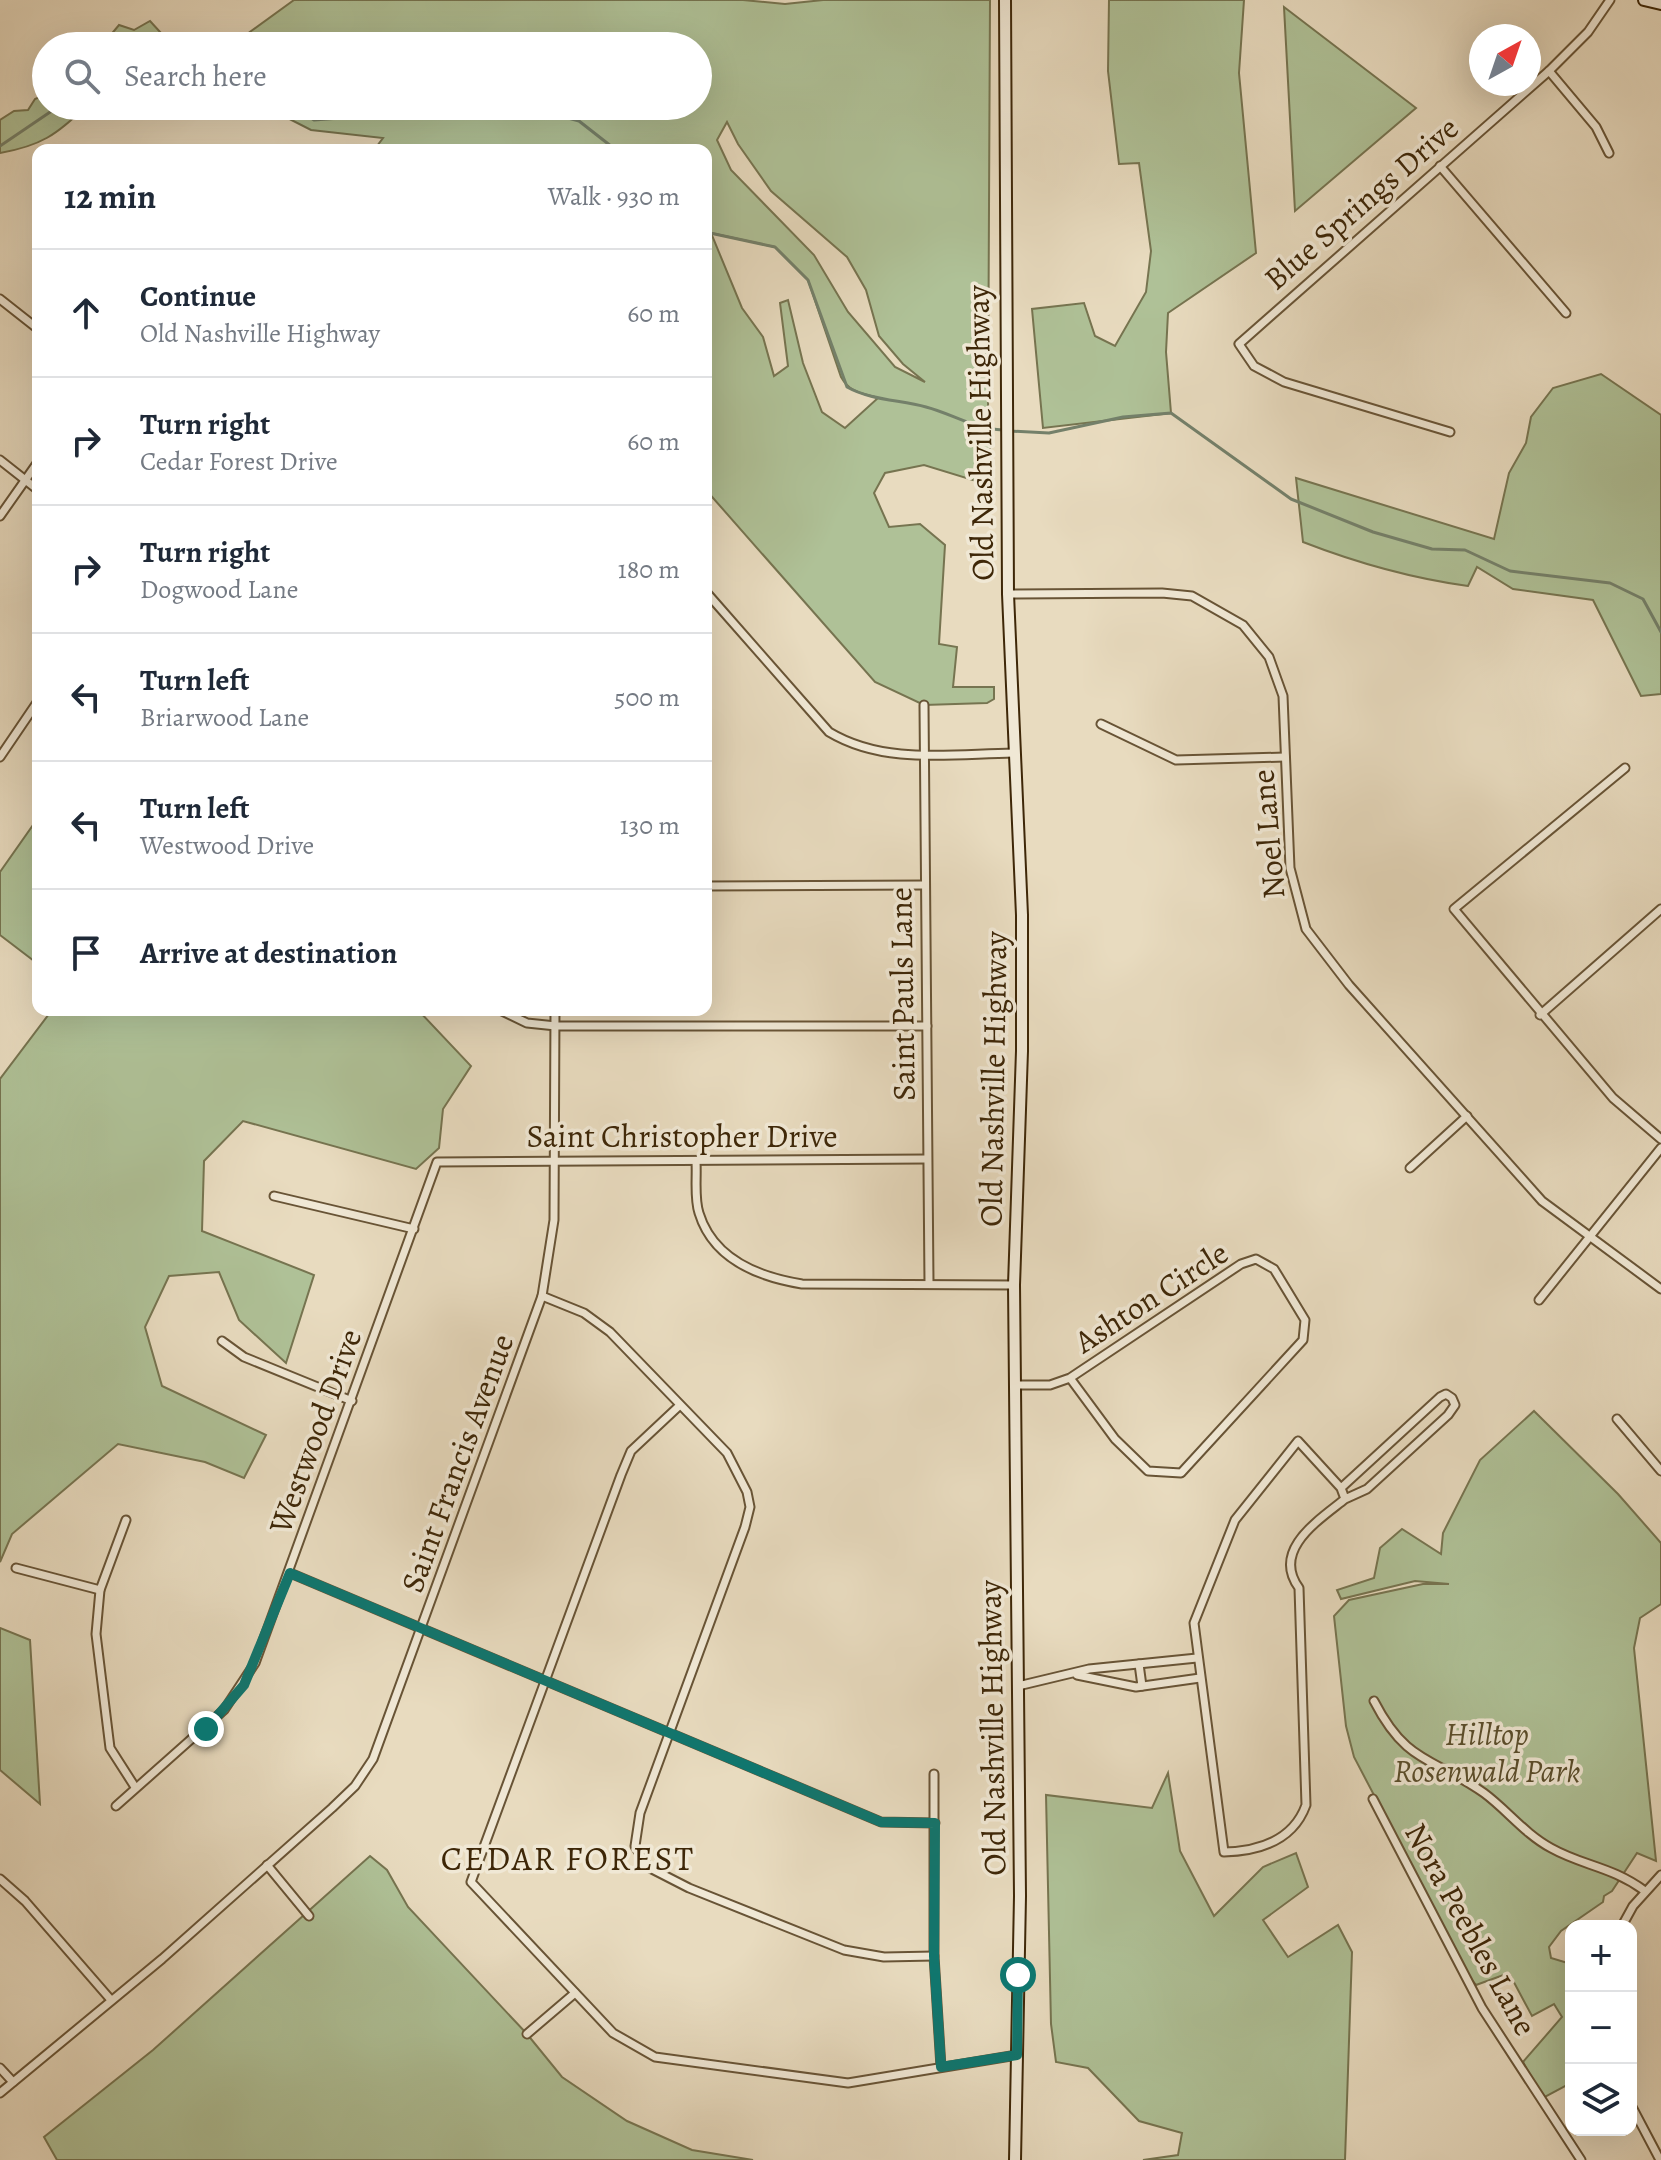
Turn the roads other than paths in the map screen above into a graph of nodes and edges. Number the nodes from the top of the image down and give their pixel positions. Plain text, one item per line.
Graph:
1 (1005, 0) edge
2 (1610, 0) edge
3 (1644, 0) edge
4 (1661, 4) edge
5 (1549, 71) junction
6 (1609, 153) dead end
7 (1440, 166) junction
8 (0, 299) edge
9 (1566, 313) dead end
10 (32, 324) edge
11 (1450, 432) dead end
12 (0, 460) edge
13 (32, 470) edge
14 (25, 480) junction
15 (32, 485) edge
16 (0, 516) edge
17 (1008, 594) junction
18 (712, 599) edge
19 (924, 705) dead end
20 (32, 710) edge
21 (1101, 724) dead end
22 (1013, 753) junction
23 (925, 754) junction
24 (0, 757) edge
25 (1285, 757) junction
26 (1625, 768) dead end
27 (925, 885) junction
28 (712, 886) edge
29 (1661, 909) edge
30 (1540, 1015) junction
31 (512, 1016) edge
32 (555, 1016) edge
33 (556, 1026) junction
34 (927, 1026) junction
35 (1467, 1116) junction
36 (1661, 1139) edge
37 (1661, 1148) edge
38 (927, 1159) junction
39 (556, 1161) junction
40 (437, 1162) joint
41 (696, 1162) junction
42 (1410, 1168) dead end
43 (274, 1196) dead end
44 (414, 1229) junction
45 (1589, 1238) junction
46 (929, 1283) junction
47 (1014, 1285) junction
48 (1661, 1289) edge
49 (542, 1296) junction
50 (1539, 1300) dead end
51 (222, 1341) dead end
52 (1070, 1378) junction
53 (1015, 1385) junction
54 (352, 1401) junction
55 (679, 1406) junction
56 (1617, 1419) dead end
57 (1661, 1471) edge
58 (1341, 1488) junction
59 (1345, 1499) junction
60 (126, 1520) dead end
61 (16, 1568) dead end
62 (290, 1573) junction
63 (100, 1590) junction
64 (423, 1627) junction
65 (1197, 1658) junction
66 (1139, 1664) junction
67 (1075, 1675) junction
68 (547, 1678) junction
69 (1200, 1678) junction
70 (1018, 1686) junction
71 (1142, 1686) junction
72 (1374, 1701) dead end
73 (669, 1733) junction
74 (934, 1774) dead end
75 (135, 1787) junction
76 (1373, 1799) dead end
77 (116, 1806) dead end
78 (935, 1823) junction
79 (267, 1865) junction
80 (1661, 1875) edge
81 (0, 1879) edge
82 (1645, 1891) junction
83 (309, 1916) dead end
84 (1626, 1920) edge
85 (934, 1956) junction
86 (575, 1993) junction
87 (111, 2000) junction
88 (527, 2034) dead end
89 (1017, 2055) junction
90 (941, 2067) junction
91 (0, 2068) edge
92 (13, 2082) junction
93 (0, 2093) edge
94 (1637, 2116) edge
95 (1015, 2160) edge
96 (1581, 2160) edge
97 (1660, 2160) edge

1 - 17 main road, Old Nashville Highway
2 - 5 street, Blue Springs Drive
3 - 4 main road
5 - 6 street
5 - 7 street, Blue Springs Drive
7 - 9 street
7 - 11 street, Blue Springs Drive
8 - 10 street
12 - 14 street
13 - 14 street
14 - 15 street
14 - 16 street
17 - 22 main road, Old Nashville Highway
17 - 25 street, Noel Lane
18 - 23 street
19 - 23 street, Saint Pauls Lane
20 - 24 street
21 - 25 street
22 - 23 street
22 - 47 main road, Old Nashville Highway
23 - 27 street, Saint Pauls Lane
25 - 35 street, Noel Lane
26 - 30 street
27 - 28 street
27 - 34 street, Saint Pauls Lane
29 - 30 street
30 - 36 street
31 - 33 street
32 - 33 street, Saint Francis Avenue
33 - 34 street
33 - 39 street, Saint Francis Avenue
34 - 38 street, Saint Pauls Lane
35 - 42 street
35 - 45 street, Noel Lane
37 - 45 street
38 - 41 street, Saint Christopher Drive
38 - 46 street, Saint Pauls Lane
39 - 40 street, Saint Christopher Drive
39 - 41 street, Saint Christopher Drive
39 - 49 street, Saint Francis Avenue
40 - 44 street, Westwood Drive
41 - 46 street
43 - 44 street
44 - 54 street, Westwood Drive
45 - 48 street, Noel Lane
45 - 50 street
46 - 47 street
47 - 53 main road, Old Nashville Highway
49 - 55 street
49 - 64 street, Saint Francis Avenue
51 - 54 street
52 - 52 street, Ashton Circle
52 - 53 street, Ashton Circle
53 - 70 main road, Old Nashville Highway
54 - 62 street, Westwood Drive
55 - 68 street
55 - 73 street
56 - 57 street
58 - 59 street
58 - 59 street
58 - 65 street
59 - 69 street
60 - 63 street
61 - 63 street
62 - 64 street
62 - 75 street, Westwood Drive
63 - 75 street
64 - 68 street
64 - 79 street, Saint Francis Avenue
65 - 66 street
65 - 69 street
66 - 67 street
66 - 71 street
67 - 70 street
67 - 71 street
68 - 73 street
68 - 86 street
69 - 71 street
70 - 89 main road, Old Nashville Highway
72 - 82 street
73 - 78 street
73 - 85 street
74 - 78 street
75 - 77 street, Westwood Drive
76 - 96 street, Nora Peebles Lane
78 - 85 street
79 - 83 street
79 - 87 street, Saint Francis Avenue
80 - 82 street
81 - 87 street
82 - 84 street
85 - 90 street
86 - 88 street
86 - 90 street
87 - 92 street, Saint Francis Avenue
89 - 90 street
89 - 95 main road, Old Nashville Highway
91 - 92 street
92 - 93 street, Saint Francis Avenue
94 - 97 street

